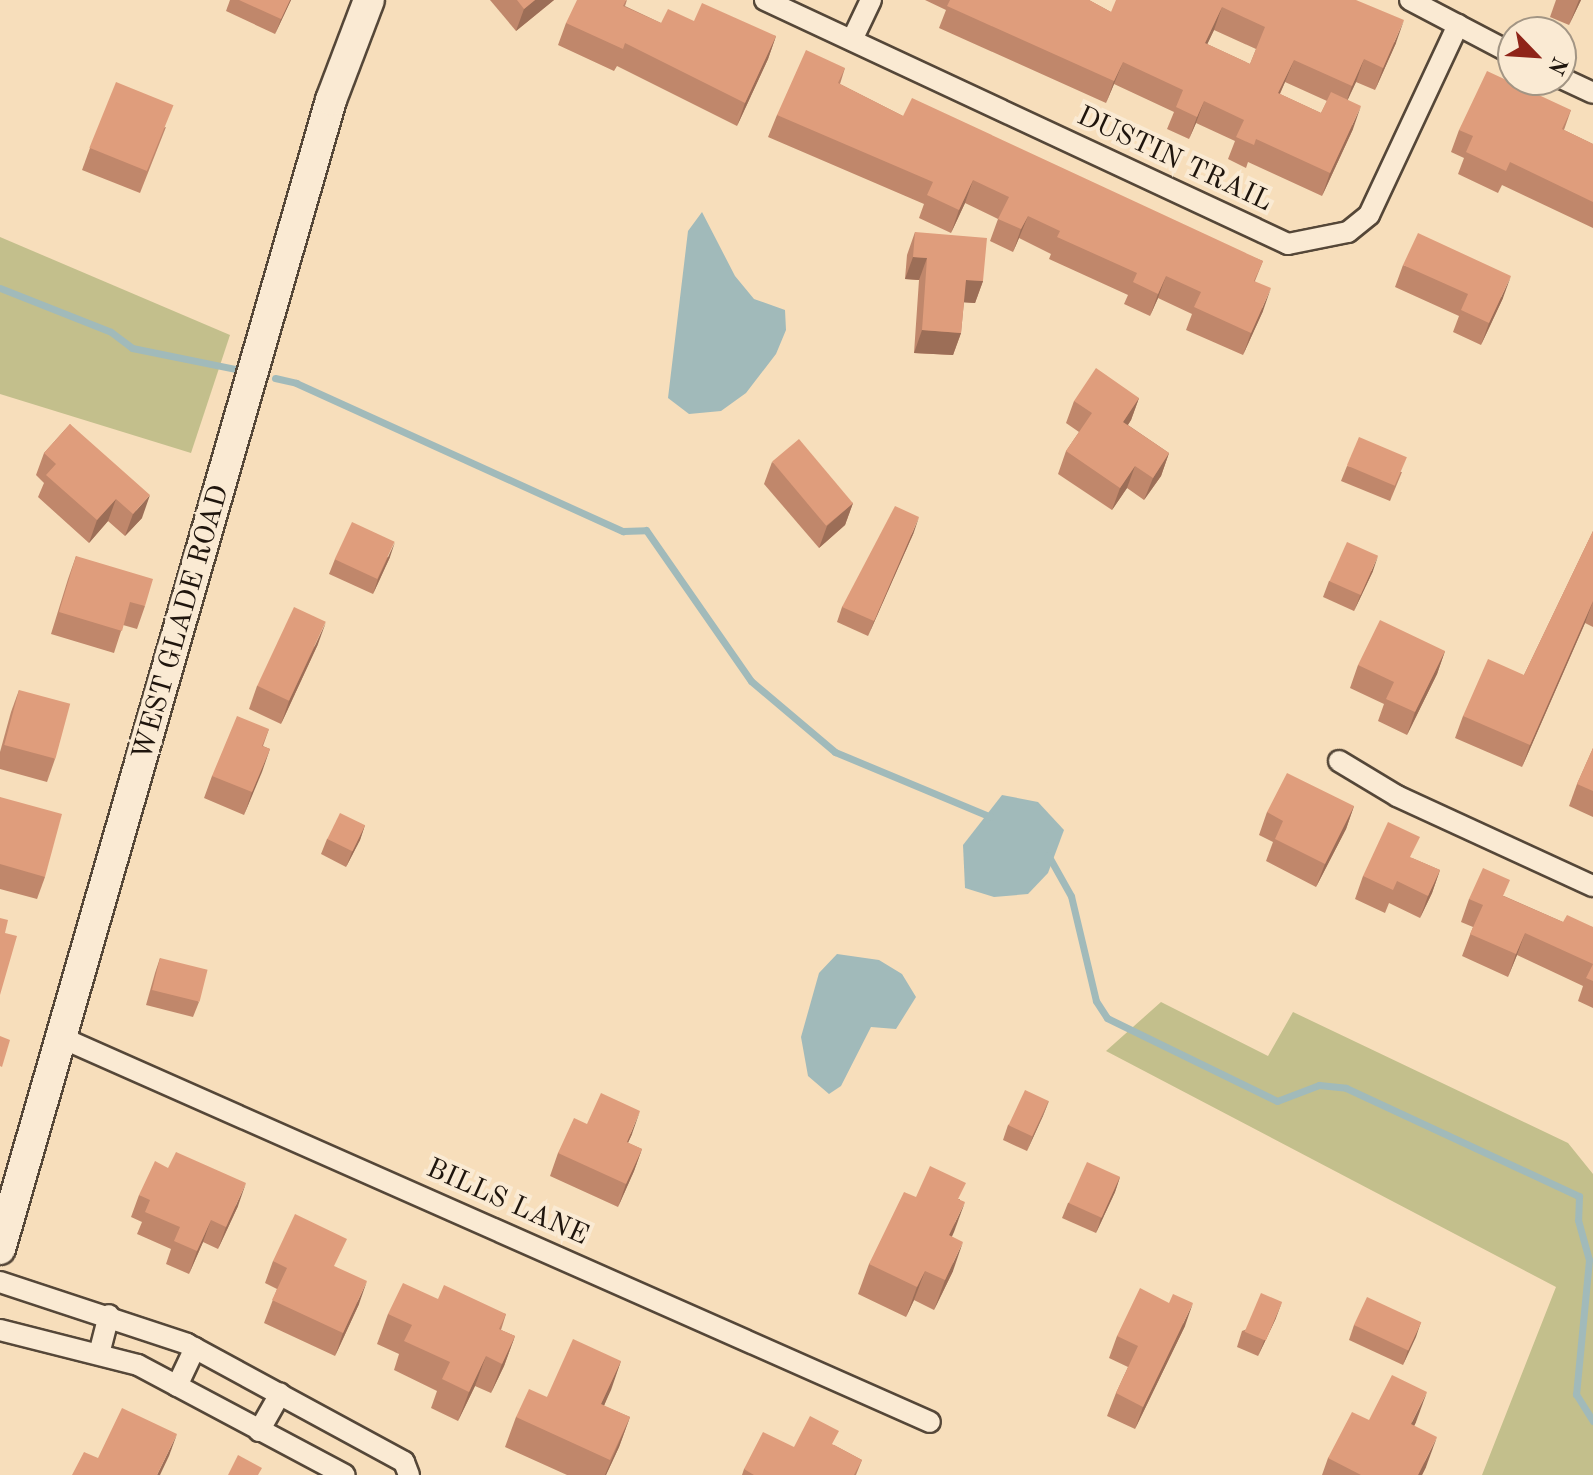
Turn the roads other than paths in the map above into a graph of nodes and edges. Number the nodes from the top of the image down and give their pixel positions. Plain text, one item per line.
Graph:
1 (369, 0) edge
2 (765, 0) edge
3 (871, 0) edge
4 (1410, 0) edge
5 (1458, 25) junction
6 (852, 40) junction
7 (1497, 46) edge
8 (1339, 761) dead end
9 (1593, 886) edge
10 (60, 1037) junction
11 (0, 1249) edge
12 (0, 1282) edge
13 (109, 1315) junction
14 (0, 1330) edge
15 (195, 1348) junction
16 (99, 1354) junction
17 (177, 1386) junction
18 (280, 1394) junction
19 (930, 1422) dead end
20 (259, 1431) junction
21 (345, 1475) edge
22 (409, 1475) edge

1 - 10 main road, WEST GLADE ROAD
2 - 6 street, DUSTIN TRAIL
3 - 6 street
4 - 5 street
5 - 6 street, DUSTIN TRAIL
5 - 7 street
8 - 9 street
10 - 11 main road, WEST GLADE ROAD
10 - 19 street, BILLS LANE
12 - 13 street
13 - 15 street
13 - 16 street
14 - 16 street
15 - 17 street
15 - 18 street
16 - 17 street
17 - 20 street
18 - 20 street
18 - 22 street
20 - 21 street

